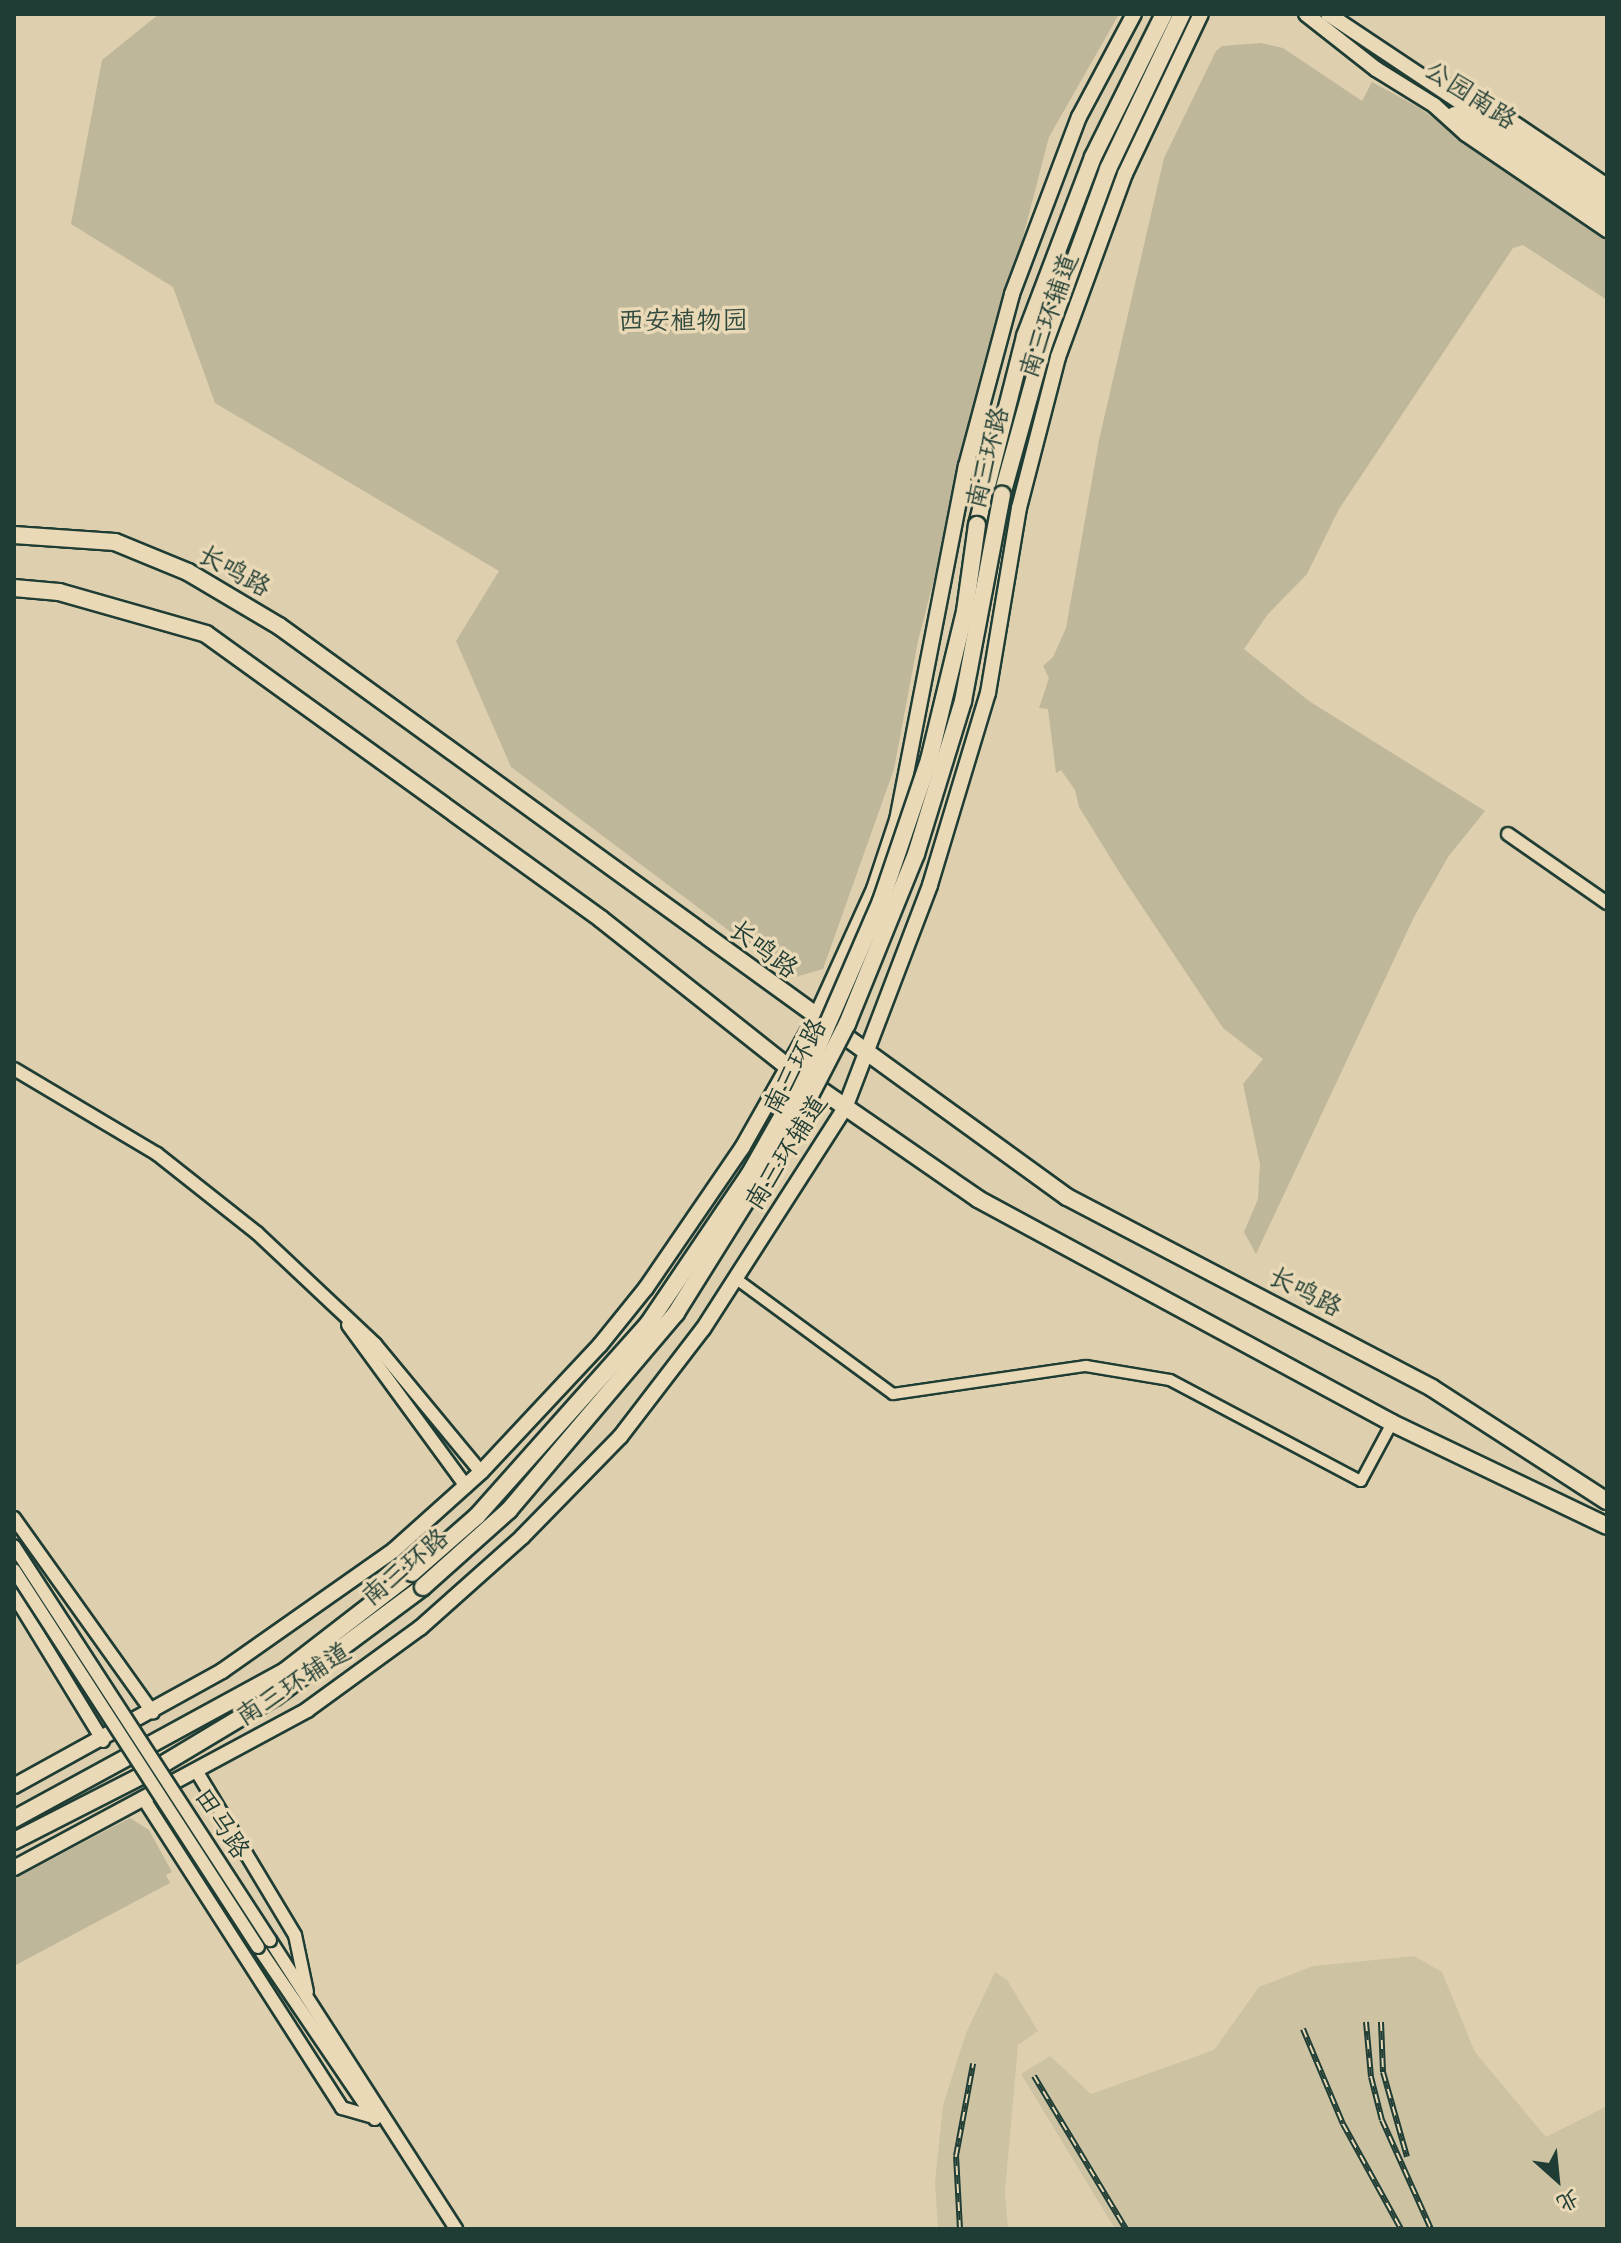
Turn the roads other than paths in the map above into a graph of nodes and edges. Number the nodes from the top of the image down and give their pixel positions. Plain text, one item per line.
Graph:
1 (1134, 14) edge
2 (1164, 14) edge
3 (1182, 14) edge
4 (1201, 14) edge
5 (1307, 14) edge
6 (1328, 14) edge
7 (1334, 14) edge
8 (1607, 186) edge
9 (1607, 200) edge
10 (1607, 216) edge
11 (1607, 230) edge
12 (14, 535) edge
13 (14, 588) edge
14 (1508, 834) dead end
15 (1607, 903) edge
16 (815, 1019) junction
17 (869, 1054) junction
18 (789, 1068) junction
19 (14, 1069) edge
20 (845, 1108) junction
21 (735, 1278) junction
22 (335, 1306) junction
23 (1392, 1423) junction
24 (481, 1472) junction
25 (466, 1486) junction
26 (1607, 1501) edge
27 (14, 1518) edge
28 (1607, 1526) edge
29 (14, 1546) edge
30 (14, 1570) edge
31 (14, 1595) edge
32 (153, 1713) junction
33 (103, 1741) junction
34 (197, 1772) junction
35 (14, 1786) edge
36 (145, 1801) junction
37 (14, 1819) edge
38 (14, 1841) edge
39 (14, 1868) edge
40 (264, 1944) junction
41 (307, 1995) junction
42 (370, 2116) junction
43 (388, 2127) junction
44 (456, 2229) edge

1 - 16 main road, 南三环辅道
2 - 37 main road, 南三环路, bridge
3 - 38 main road, 南三环路, bridge
4 - 17 main road, 南三环辅道
5 - 10 main road, 公园南路
5 - 11 main road
6 - 9 main road, 公园南路
7 - 8 main road
12 - 16 main road, 长鸣路
13 - 18 main road
14 - 15 street
16 - 17 main road, 长鸣路
16 - 18 main road, 南三环辅道
17 - 20 main road, 南三环辅道
17 - 26 main road, 长鸣路
18 - 20 main road
18 - 24 main road, 南三环辅道
19 - 22 street
20 - 21 main road, 南三环辅道
20 - 23 main road
21 - 23 street
21 - 34 main road, 南三环辅道
22 - 24 street
22 - 25 street
23 - 28 main road
24 - 25 main road, 南三环辅道
25 - 32 main road, 南三环辅道
27 - 32 street
29 - 40 street, 田马路, bridge
30 - 40 street, 田马路, bridge
31 - 33 street
32 - 33 main road, 南三环辅道
33 - 35 main road, 南三环辅道
34 - 36 main road, 南三环辅道
34 - 41 street
36 - 39 main road, 南三环辅道
36 - 42 street
40 - 41 street, 田马路
40 - 42 street, 田马路
41 - 43 street, 田马路
42 - 43 street, 田马路
43 - 44 street, 田马路

